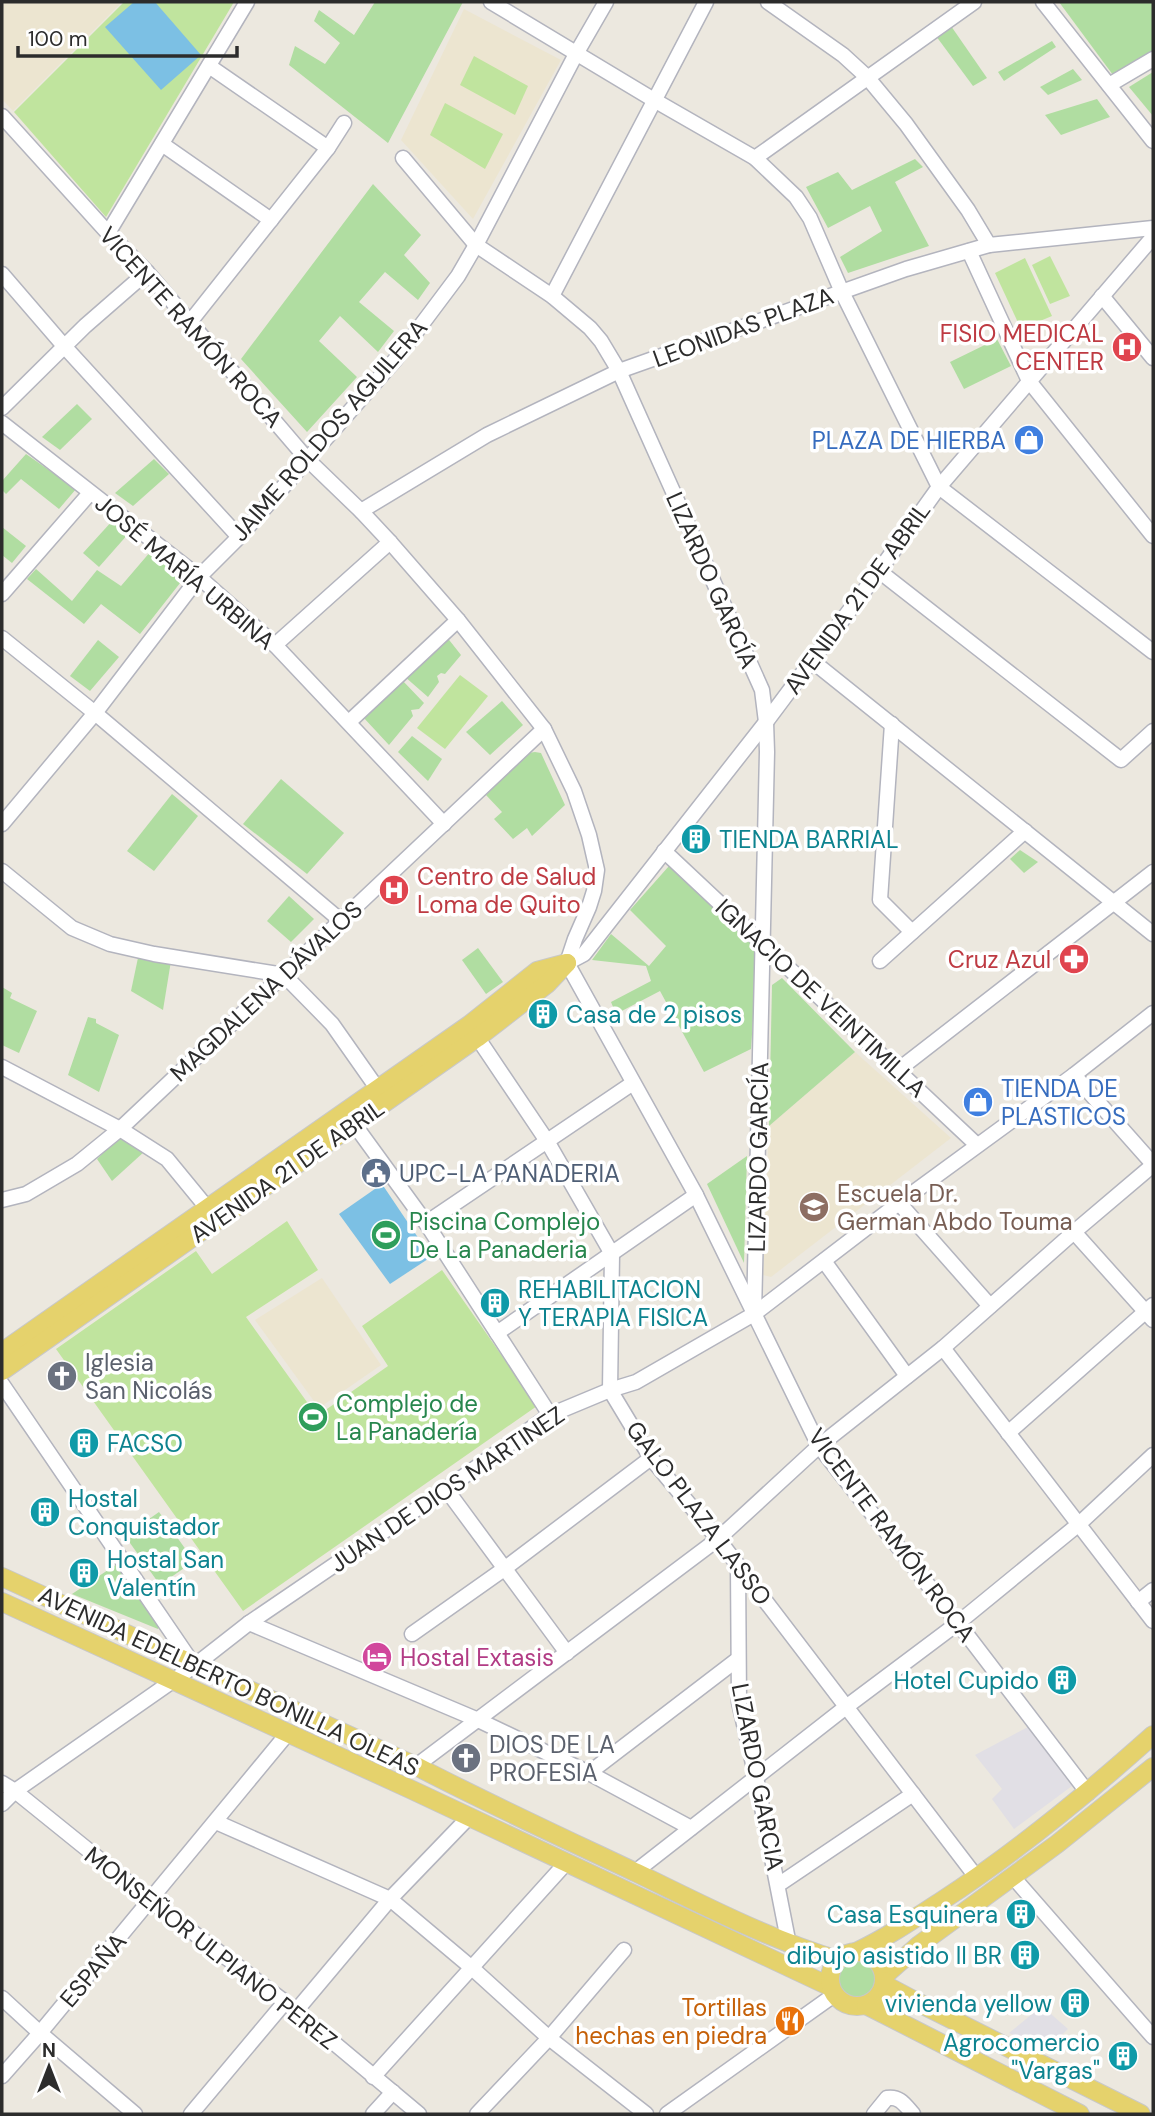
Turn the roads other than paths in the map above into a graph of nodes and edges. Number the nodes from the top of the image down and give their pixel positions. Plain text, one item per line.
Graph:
1 (247, 2) edge
2 (606, 2) edge
3 (706, 2) edge
4 (768, 2) edge
5 (974, 2) edge
6 (1043, 2) edge
7 (496, 3) edge
8 (576, 54) junction
9 (1153, 59) edge
10 (209, 66) junction
11 (867, 78) junction
12 (1109, 85) junction
13 (654, 100) junction
14 (2, 116) edge
15 (344, 123) dead end
16 (1153, 141) edge
17 (162, 144) junction
18 (328, 148) junction
19 (403, 158) dead end
20 (755, 158) junction
21 (271, 220) junction
22 (1153, 229) edge
23 (108, 233) junction
24 (1153, 237) edge
25 (476, 245) junction
26 (989, 246) junction
27 (969, 251) junction
28 (147, 272) junction
29 (2, 274) edge
30 (842, 292) junction
31 (552, 296) junction
32 (1101, 296) junction
33 (190, 322) junction
34 (64, 346) junction
35 (1153, 358) edge
36 (619, 371) junction
37 (1029, 381) junction
38 (2, 408) edge
39 (2, 423) edge
40 (307, 459) junction
41 (939, 487) junction
42 (90, 493) junction
43 (361, 511) junction
44 (1153, 536) edge
45 (239, 537) junction
46 (390, 542) junction
47 (879, 571) junction
48 (199, 577) junction
49 (2, 594) edge
50 (457, 620) junction
51 (2, 638) edge
52 (275, 645) junction
53 (1153, 652) edge
54 (811, 660) junction
55 (95, 713) junction
56 (349, 722) junction
57 (766, 722) junction
58 (892, 724) junction
59 (544, 729) junction
60 (1153, 731) edge
61 (2, 824) edge
62 (444, 824) junction
63 (1025, 831) junction
64 (664, 851) junction
65 (2, 871) edge
66 (1153, 872) edge
67 (1114, 903) junction
68 (340, 920) junction
69 (912, 932) junction
70 (1153, 934) edge
71 (764, 944) junction
72 (880, 961) dead end
73 (568, 964) junction
74 (284, 975) junction
75 (1153, 1013) edge
76 (473, 1031) junction
77 (2, 1067) edge
78 (898, 1070) junction
79 (1074, 1075) junction
80 (633, 1083) junction
81 (382, 1095) junction
82 (354, 1124) junction
83 (120, 1129) junction
84 (547, 1141) junction
85 (977, 1145) junction
86 (1153, 1164) edge
87 (696, 1195) junction
88 (2, 1200) edge
89 (900, 1203) junction
90 (213, 1214) junction
91 (426, 1223) junction
92 (1074, 1231) junction
93 (612, 1254) junction
94 (824, 1261) junction
95 (990, 1306) junction
96 (1151, 1313) edge
97 (754, 1314) junction
98 (497, 1334) junction
99 (943, 1348) junction
100 (2, 1352) edge
101 (2, 1371) edge
102 (907, 1376) junction
103 (2, 1384) edge
104 (610, 1390) junction
105 (550, 1415) junction
106 (1008, 1433) junction
107 (819, 1446) junction
108 (1153, 1455) edge
109 (651, 1458) junction
110 (446, 1489) junction
111 (1079, 1524) junction
112 (718, 1539) junction
113 (738, 1567) junction
114 (505, 1569) junction
115 (2, 1577) edge
116 (1153, 1590) edge
117 (2, 1602) edge
118 (1138, 1602) junction
119 (1153, 1621) edge
120 (249, 1623) junction
121 (958, 1623) junction
122 (412, 1634) dead end
123 (568, 1653) junction
124 (738, 1659) junction
125 (194, 1666) junction
126 (174, 1680) junction
127 (846, 1707) junction
128 (477, 1719) junction
129 (288, 1733) junction
130 (1153, 1735) edge
131 (416, 1766) junction
132 (1153, 1768) edge
133 (589, 1773) junction
134 (756, 1777) junction
135 (2, 1783) edge
136 (15, 1791) junction
137 (1088, 1793) junction
138 (913, 1794) junction
139 (2, 1804) edge
140 (469, 1817) junction
141 (216, 1822) junction
142 (691, 1828) junction
143 (566, 1863) junction
144 (635, 1872) junction
145 (1013, 1877) junction
146 (977, 1878) junction
147 (778, 1885) junction
148 (390, 1899) junction
149 (150, 1900) junction
150 (888, 1936) junction
151 (795, 1947) junction
152 (624, 1950) dead end
153 (856, 1952) junction
154 (907, 1955) junction
155 (838, 1960) junction
156 (472, 1968) junction
157 (884, 1979) junction
158 (832, 1991) junction
159 (2, 1998) edge
160 (917, 2003) junction
161 (866, 2005) junction
162 (290, 2007) junction
163 (40, 2033) junction
164 (1153, 2037) edge
165 (549, 2038) junction
166 (2, 2076) edge
167 (373, 2077) junction
168 (393, 2092) junction
169 (1074, 2113) edge
170 (135, 2114) edge
171 (191, 2114) edge
172 (373, 2114) edge
173 (419, 2114) edge
174 (477, 2114) edge
175 (646, 2114) edge
176 (667, 2114) edge
177 (874, 2114) edge
178 (913, 2114) edge
179 (1141, 2114) edge

1 - 10 street
2 - 8 street, JAIME ROLDOS AGUILERA
3 - 13 street
4 - 11 street
5 - 11 street
6 - 12 street
7 - 8 street
8 - 13 street
8 - 25 street, JAIME ROLDOS AGUILERA
9 - 12 street
10 - 17 street
10 - 18 street
11 - 20 street
11 - 26 street
12 - 16 street
13 - 20 street
13 - 31 street
14 - 23 street, VICENTE RAMÓN ROCA
15 - 18 street
17 - 21 street
17 - 23 street
18 - 21 street
19 - 25 street, LIZARDO GARCÍA
20 - 30 street
21 - 33 street
22 - 26 street, LEONIDAS PLAZA
23 - 28 street, VICENTE RAMÓN ROCA
24 - 32 street, AVENIDA 21 DE ABRIL
25 - 31 street, LIZARDO GARCÍA
25 - 40 street, JAIME ROLDOS AGUILERA
26 - 27 street, LEONIDAS PLAZA
27 - 30 street, LEONIDAS PLAZA
27 - 37 street
28 - 33 street, VICENTE RAMÓN ROCA
28 - 34 street
29 - 34 street
30 - 36 street, LEONIDAS PLAZA
30 - 41 street
31 - 36 street, LIZARDO GARCÍA
32 - 35 street
32 - 37 street, AVENIDA 21 DE ABRIL
33 - 40 street, VICENTE RAMÓN ROCA
34 - 38 street
34 - 45 street
36 - 43 street, LEONIDAS PLAZA
36 - 57 street, LIZARDO GARCÍA
37 - 41 street, AVENIDA 21 DE ABRIL
37 - 44 street
39 - 42 street, JOSÉ MARÍA URBINA
40 - 43 street, VICENTE RAMÓN ROCA
40 - 45 street, JAIME ROLDOS AGUILERA
41 - 47 street, AVENIDA 21 DE ABRIL
41 - 53 street
42 - 48 street, JOSÉ MARÍA URBINA
42 - 49 street
43 - 46 street, VICENTE RAMÓN ROCA
45 - 48 street, JAIME ROLDOS AGUILERA
46 - 50 street, VICENTE RAMÓN ROCA
46 - 52 street
47 - 54 street, AVENIDA 21 DE ABRIL
47 - 60 street
48 - 52 street, JOSÉ MARÍA URBINA
48 - 55 street, JAIME ROLDOS AGUILERA
50 - 56 street
50 - 59 street, VICENTE RAMÓN ROCA
51 - 55 street
52 - 56 street, JOSÉ MARÍA URBINA
54 - 57 street, AVENIDA 21 DE ABRIL
54 - 58 street
55 - 61 street, JAIME ROLDOS AGUILERA
55 - 68 street
56 - 62 street, JOSÉ MARÍA URBINA
57 - 64 street, AVENIDA 21 DE ABRIL
57 - 71 street, LIZARDO GARCÍA
58 - 63 street
58 - 69 street
59 - 62 street, MAGDALENA DÁVALOS
59 - 73 street, VICENTE RAMÓN ROCA
62 - 68 street, MAGDALENA DÁVALOS
63 - 67 street
63 - 69 street
64 - 71 street, IGNACIO DE VEINTIMILLA
64 - 73 street, AVENIDA 21 DE ABRIL
65 - 74 street
66 - 67 street
67 - 70 street
67 - 78 street
68 - 74 street, MAGDALENA DÁVALOS
69 - 72 street
71 - 78 street, IGNACIO DE VEINTIMILLA
71 - 97 street, LIZARDO GARCÍA
73 - 76 main road, AVENIDA 21 DE ABRIL
73 - 80 street, VICENTE RAMÓN ROCA
74 - 81 street
74 - 83 street, MAGDALENA DÁVALOS
75 - 79 street, JUAN DE DIOS MARTINEZ
76 - 81 main road, AVENIDA 21 DE ABRIL
76 - 84 street
77 - 83 street
78 - 85 street, IGNACIO DE VEINTIMILLA
79 - 85 street, JUAN DE DIOS MARTINEZ
79 - 86 street
80 - 84 street
80 - 87 street, VICENTE RAMÓN ROCA
81 - 82 main road, AVENIDA 21 DE ABRIL
81 - 90 main road, AVENIDA 21 DE ABRIL
82 - 90 main road, AVENIDA 21 DE ABRIL
82 - 91 street
83 - 88 street, MAGDALENA DÁVALOS
83 - 90 street
84 - 91 street
84 - 93 street
85 - 89 street, JUAN DE DIOS MARTINEZ
86 - 92 street
87 - 93 street
87 - 97 street, VICENTE RAMÓN ROCA
89 - 94 street, JUAN DE DIOS MARTINEZ
89 - 95 street
90 - 100 main road, AVENIDA 21 DE ABRIL
90 - 101 main road, AVENIDA 21 DE ABRIL
91 - 98 street
92 - 95 street
92 - 96 street
93 - 98 street
93 - 104 street
94 - 97 street, JUAN DE DIOS MARTINEZ
94 - 102 street
95 - 99 street
96 - 106 street
97 - 104 street, JUAN DE DIOS MARTINEZ
97 - 107 street, VICENTE RAMÓN ROCA
98 - 105 street
99 - 102 street
99 - 106 street
102 - 107 street
103 - 125 street
104 - 105 street, JUAN DE DIOS MARTINEZ
104 - 109 street, GALO PLAZA LASSO
105 - 110 street, JUAN DE DIOS MARTINEZ
106 - 111 street
107 - 112 street
107 - 121 street, VICENTE RAMÓN ROCA
108 - 111 street
109 - 112 street, GALO PLAZA LASSO
109 - 114 street
110 - 114 street
110 - 120 street, JUAN DE DIOS MARTINEZ
111 - 118 street
111 - 121 street
112 - 113 street, GALO PLAZA LASSO
112 - 123 street
113 - 124 street, LIZARDO GARCIA
113 - 127 street, GALO PLAZA LASSO
114 - 122 street
114 - 123 street
115 - 125 main road, AVENIDA EDELBERTO BONILLA OLEAS
116 - 118 street
117 - 126 main road, AVENIDA EDELBERTO BONILLA OLEAS
118 - 119 street
120 - 125 street, JUAN DE DIOS MARTINEZ
120 - 128 street
121 - 127 street
121 - 137 street, VICENTE RAMÓN ROCA
123 - 128 street
124 - 133 street
124 - 134 street, LIZARDO GARCIA
125 - 126 street, JUAN DE DIOS MARTINEZ
125 - 131 main road, AVENIDA EDELBERTO BONILLA OLEAS
126 - 129 main road, AVENIDA EDELBERTO BONILLA OLEAS
126 - 136 street, JUAN DE DIOS MARTINEZ
127 - 134 street
127 - 138 street, GALO PLAZA LASSO
128 - 131 street
128 - 133 street
129 - 140 main road, AVENIDA EDELBERTO BONILLA OLEAS
129 - 141 street, ESPAÑA
130 - 137 main road
131 - 144 main road, AVENIDA EDELBERTO BONILLA OLEAS
132 - 145 main road
133 - 142 street
134 - 142 street
134 - 147 street, LIZARDO GARCIA
135 - 136 street, MONSEÑOR ULPIANO PEREZ
136 - 139 street, JUAN DE DIOS MARTINEZ
136 - 149 street, MONSEÑOR ULPIANO PEREZ
137 - 146 main road
138 - 146 street, GALO PLAZA LASSO
138 - 147 street
140 - 143 main road, AVENIDA EDELBERTO BONILLA OLEAS
140 - 148 street
141 - 148 street
141 - 149 street, ESPAÑA
142 - 144 street
143 - 156 street
143 - 158 main road, AVENIDA EDELBERTO BONILLA OLEAS
144 - 151 main road, AVENIDA EDELBERTO BONILLA OLEAS
145 - 154 main road
145 - 164 street
146 - 150 main road
147 - 151 street, LIZARDO GARCIA
148 - 156 street
148 - 162 street
149 - 162 street, MONSEÑOR ULPIANO PEREZ
149 - 163 street, ESPAÑA
150 - 151 main road
150 - 153 main road
151 - 155 main road, AVENIDA EDELBERTO BONILLA OLEAS
152 - 165 street
153 - 155 main road
153 - 157 main road
154 - 157 main road
154 - 160 main road
155 - 158 main road
156 - 165 street
156 - 167 street
157 - 160 main road
157 - 161 main road
158 - 161 main road
158 - 176 street
159 - 163 street
160 - 179 main road
161 - 169 main road
162 - 167 street, MONSEÑOR ULPIANO PEREZ
162 - 171 street
163 - 166 street, ESPAÑA
163 - 170 street
165 - 174 street
165 - 175 street
167 - 168 street, MONSEÑOR ULPIANO PEREZ
168 - 172 street
168 - 173 street, MONSEÑOR ULPIANO PEREZ
177 - 178 street

